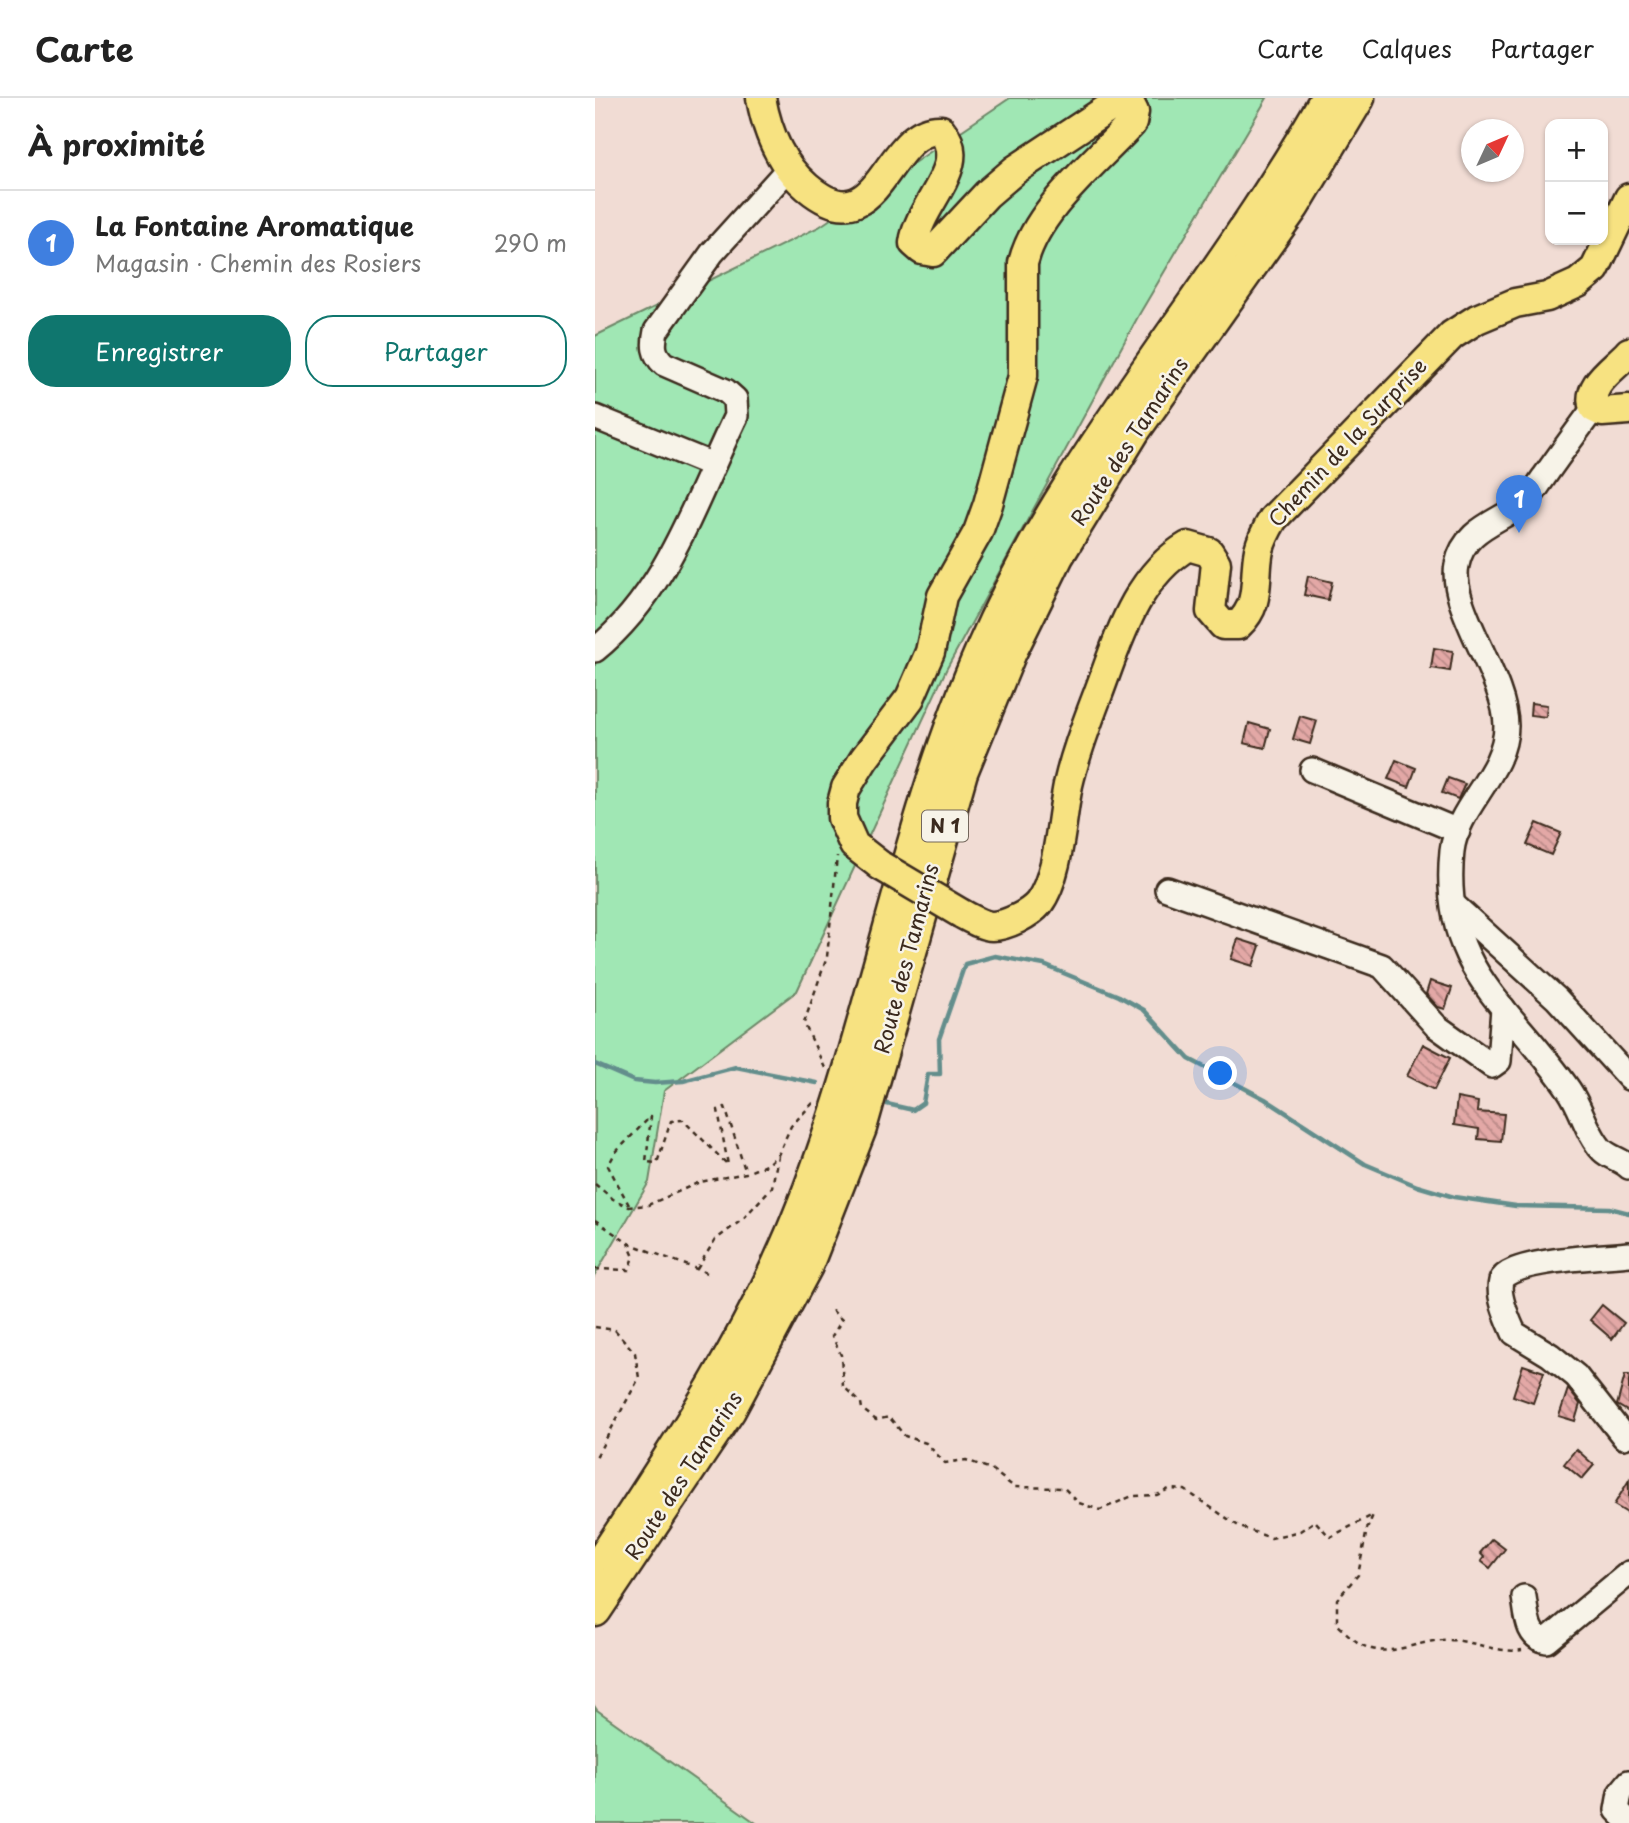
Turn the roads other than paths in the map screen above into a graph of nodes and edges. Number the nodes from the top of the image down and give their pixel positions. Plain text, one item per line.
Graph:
1 (761, 98) edge
2 (1327, 98) edge
3 (1358, 98) edge
4 (788, 169) junction
5 (1629, 198) edge
6 (1629, 352) edge
7 (1594, 408) junction
8 (1629, 410) edge
9 (595, 416) edge
10 (713, 465) junction
11 (595, 650) edge
12 (1312, 770) dead end
13 (1458, 831) junction
14 (1167, 888) dead end
15 (1455, 906) junction
16 (1503, 1008) junction
17 (1629, 1078) edge
18 (1629, 1167) edge
19 (1629, 1254) edge
20 (1624, 1437) dead end
21 (1629, 1573) edge
22 (600, 1591) edge
23 (1524, 1597) dead end
24 (1629, 1782) edge
25 (1629, 1822) edge

1 - 4 main road
2 - 22 highway, Route des Tamarins / N 1
3 - 22 highway, Route des Tamarins / N 1
4 - 5 main road, Chemin de la Surprise, bridge
4 - 10 street
6 - 7 main road
7 - 8 main road
7 - 13 street
9 - 10 street
10 - 11 street
12 - 13 street
13 - 15 street
14 - 16 street
15 - 16 street
15 - 17 street
16 - 18 street
19 - 20 street
21 - 23 street
24 - 25 street

